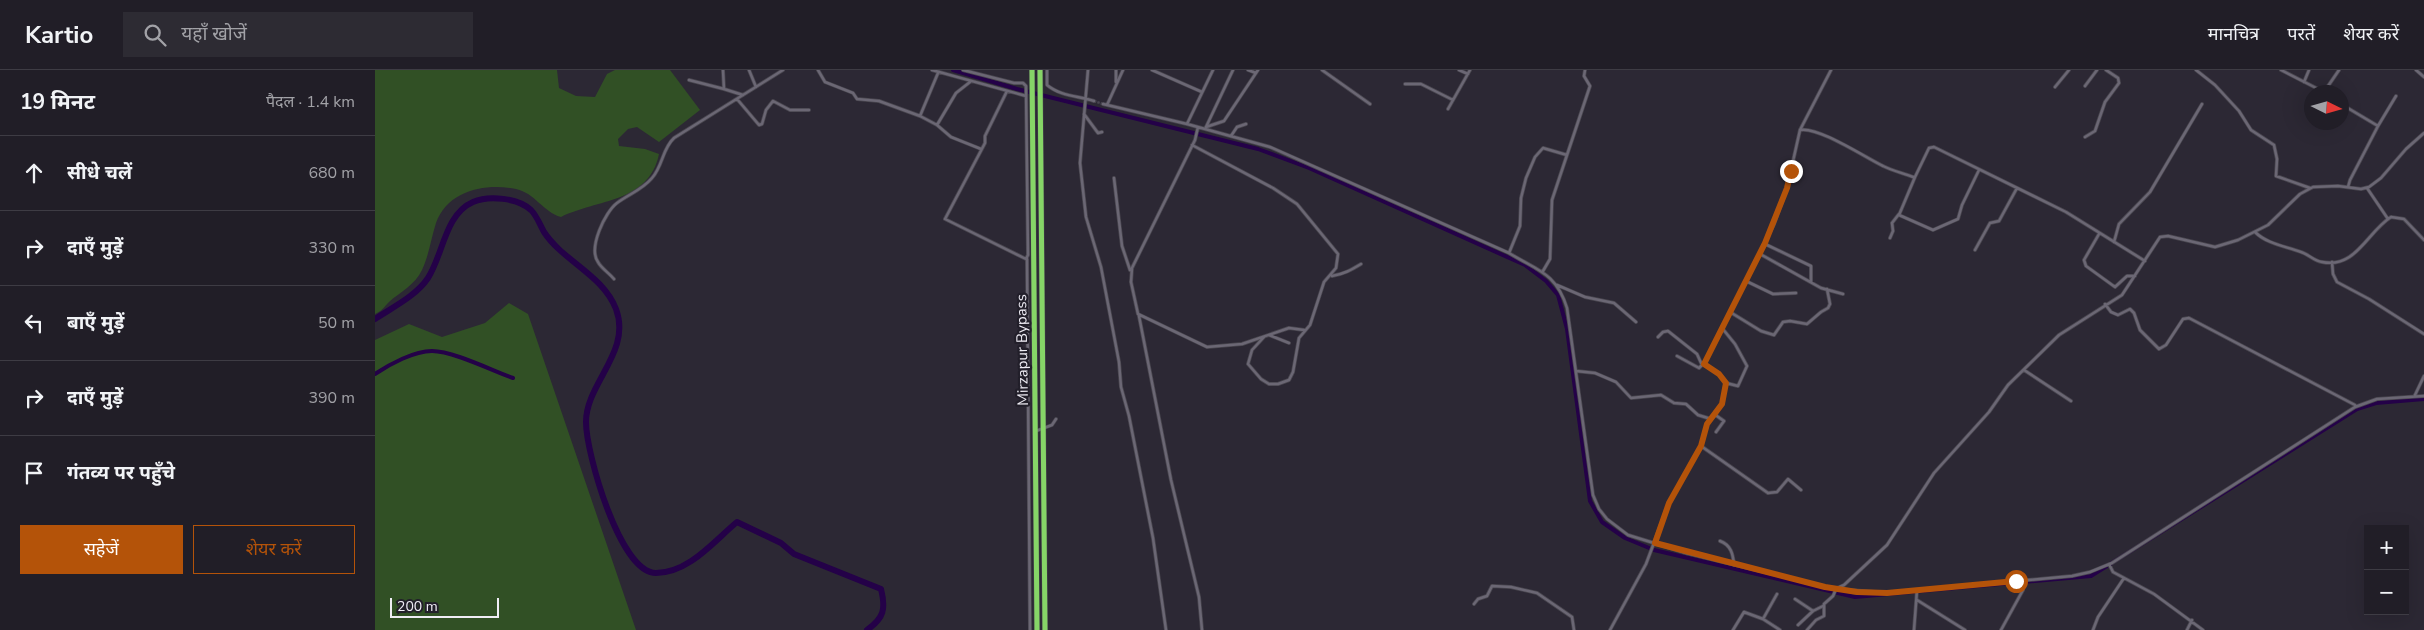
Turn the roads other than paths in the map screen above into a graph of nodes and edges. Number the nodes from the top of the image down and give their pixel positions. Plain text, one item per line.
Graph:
1 (723, 70) edge
2 (749, 70) edge
3 (783, 70) edge
4 (818, 70) edge
5 (932, 70) edge
6 (963, 70) edge
7 (1032, 70) edge
8 (1040, 70) edge
9 (1047, 70) edge
10 (1087, 70) edge
11 (1116, 70) edge
12 (1123, 70) edge
13 (1152, 70) edge
14 (1213, 70) edge
15 (1233, 70) edge
16 (1248, 70) edge
17 (1321, 70) edge
18 (1459, 70) edge
19 (1470, 70) edge
20 (1585, 70) edge
21 (1831, 70) edge
22 (2069, 70) edge
23 (2097, 70) edge
24 (2106, 70) edge
25 (2196, 70) edge
26 (2281, 70) edge
27 (2309, 70) edge
28 (2339, 70) edge
29 (2417, 70) edge
30 (1257, 72) edge
31 (938, 73) junction
32 (1468, 74) junction
33 (2424, 77) edge
34 (689, 80) dead end
35 (970, 82) junction
36 (1115, 83) junction
37 (2304, 83) junction
38 (1405, 84) dead end
39 (2308, 85) edge
40 (2329, 85) edge
41 (2085, 86) dead end
42 (756, 87) junction
43 (2055, 87) dead end
44 (724, 89) junction
45 (1007, 91) junction
46 (1203, 92) junction
47 (743, 95) junction
48 (1027, 95) junction
49 (2396, 96) dead end
50 (737, 99) junction
51 (1085, 100) junction
52 (1453, 100) junction
53 (1094, 101) tunnel mouth
54 (1103, 104) tunnel mouth
55 (1370, 104) dead end
56 (2202, 104) dead end
57 (1107, 105) junction
58 (1448, 109) dead end
59 (2349, 109) edge
60 (809, 110) dead end
61 (1083, 113) junction
62 (920, 116) junction
63 (1187, 124) junction
64 (1246, 124) dead end
65 (937, 125) junction
66 (2377, 126) junction
67 (1198, 127) junction
68 (1205, 128) junction
69 (1800, 130) junction
70 (1102, 132) dead end
71 (2424, 133) edge
72 (1231, 136) junction
73 (2085, 137) dead end
74 (1192, 145) junction
75 (982, 149) junction
76 (1567, 155) junction
77 (1979, 170) junction
78 (1915, 177) junction
79 (1114, 178) dead end
80 (2348, 186) junction
81 (2017, 188) junction
82 (2310, 188) junction
83 (2367, 188) junction
84 (1901, 213) junction
85 (2388, 219) junction
86 (2255, 232) junction
87 (2099, 234) junction
88 (1890, 238) dead end
89 (2424, 240) edge
90 (2113, 242) junction
91 (1765, 244) junction
92 (1975, 250) dead end
93 (1509, 253) junction
94 (1760, 254) junction
95 (1027, 258) junction
96 (2145, 261) junction
97 (2332, 262) junction
98 (1361, 264) dead end
99 (1543, 271) junction
100 (1131, 272) junction
101 (1332, 276) junction
102 (2135, 276) junction
103 (614, 278) dead end
104 (1746, 281) junction
105 (1811, 282) junction
106 (1555, 285) junction
107 (1827, 289) junction
108 (1796, 293) dead end
109 (1843, 294) dead end
110 (2105, 304) junction
111 (1730, 312) junction
112 (1139, 316) junction
113 (1636, 322) dead end
114 (1722, 328) junction
115 (1305, 330) junction
116 (2424, 334) edge
117 (1269, 335) junction
118 (1264, 337) junction
119 (1658, 337) dead end
120 (1289, 342) dead end
121 (1677, 356) dead end
122 (1703, 364) junction
123 (2023, 370) junction
124 (1576, 371) junction
125 (2424, 376) edge
126 (1726, 383) junction
127 (2414, 396) junction
128 (2424, 396) edge
129 (2071, 400) dead end
130 (2356, 406) junction
131 (1714, 414) junction
132 (1711, 418) junction
133 (1056, 419) dead end
134 (1043, 428) junction
135 (1035, 431) junction
136 (1716, 432) dead end
137 (1701, 446) junction
138 (1801, 490) dead end
139 (1720, 541) dead end
140 (1654, 545) junction
141 (1734, 565) junction
142 (2109, 565) junction
143 (2124, 578) junction
144 (2019, 581) junction
145 (1836, 589) junction
146 (1917, 591) junction
147 (1777, 594) dead end
148 (1917, 599) junction
149 (1795, 600) dead end
150 (1474, 604) dead end
151 (1823, 606) junction
152 (1813, 611) junction
153 (1763, 619) junction
154 (2192, 620) junction
155 (1798, 625) dead end
156 (1030, 630) edge
157 (1037, 630) edge
158 (1045, 630) edge
159 (1167, 630) edge
160 (1202, 630) edge
161 (1574, 630) edge
162 (1610, 630) edge
163 (1733, 630) edge
164 (1780, 630) edge
165 (1807, 630) edge
166 (1914, 630) edge
167 (1965, 630) edge
168 (2001, 630) edge
169 (2093, 630) edge
170 (2187, 630) edge
171 (2203, 630) edge

1 - 44 street
2 - 42 street
3 - 42 street
4 - 62 street
5 - 31 street
6 - 48 street
7 - 135 highway, Mirzapur Bypass
8 - 134 highway, Mirzapur Bypass
9 - 51 street
10 - 51 street
11 - 36 street
12 - 36 street
13 - 46 street
14 - 46 street
15 - 68 street
16 - 30 street
17 - 55 street
18 - 32 street
19 - 32 street
20 - 76 street
21 - 69 street
22 - 43 street
23 - 41 street
24 - 73 street
25 - 82 street
26 - 37 street
27 - 37 street
28 - 40 street
29 - 33 street
30 - 68 street
31 - 35 street
31 - 62 street
32 - 52 street
34 - 44 street
35 - 45 street
35 - 65 street
36 - 57 street
37 - 39 street
38 - 52 street
42 - 47 street
44 - 47 street
45 - 48 street
45 - 75 street
46 - 63 street
47 - 50 street
48 - 95 street
49 - 66 street
50 - 60 street
50 - 103 street
51 - 53 street
51 - 61 street
52 - 58 street
54 - 57 street
56 - 90 street
57 - 63 street
59 - 66 street
61 - 70 street
61 - 159 street
62 - 65 street
63 - 67 street
64 - 72 street
65 - 75 street
66 - 80 street
67 - 68 street
67 - 74 street
68 - 72 street
69 - 78 street
69 - 91 street
71 - 83 street
72 - 93 street
74 - 100 street
74 - 101 street
75 - 95 street
76 - 93 street
76 - 99 street
77 - 78 street
77 - 81 street
77 - 84 street
78 - 84 street
79 - 100 street
80 - 82 street
80 - 83 street
81 - 87 street
81 - 92 street
82 - 86 street
83 - 85 street
84 - 88 street
85 - 89 street
85 - 97 street
86 - 96 street
86 - 97 street
87 - 90 street
87 - 102 street
90 - 96 street
91 - 94 street
91 - 105 street
93 - 99 street
94 - 104 street
94 - 105 street
95 - 156 street
96 - 102 street
97 - 116 street
98 - 101 street
99 - 106 street
100 - 112 street
101 - 115 street
102 - 110 street
104 - 108 street
104 - 111 street
105 - 107 street
106 - 113 street
106 - 124 street
107 - 109 street
107 - 111 street
110 - 123 street
110 - 130 street
111 - 114 street
112 - 118 street
112 - 160 street
114 - 122 street
114 - 126 street
115 - 117 street
115 - 118 street
117 - 118 street
117 - 120 street
119 - 122 street
121 - 122 street
122 - 126 street
123 - 129 street
123 - 145 street
124 - 132 street
124 - 140 street
125 - 127 street
126 - 131 street
127 - 128 street
127 - 130 street
130 - 142 street
131 - 132 street
131 - 136 street
132 - 137 street
133 - 134 street
134 - 135 street
134 - 158 highway, Mirzapur Bypass
135 - 157 highway, Mirzapur Bypass
137 - 138 street
137 - 140 street
139 - 141 street
140 - 141 street
140 - 162 street
141 - 145 street
142 - 143 street
142 - 144 street
143 - 154 street
143 - 169 street
144 - 146 street
144 - 168 street
145 - 146 street
145 - 151 street
146 - 148 street
147 - 153 street
148 - 166 street
148 - 167 street
149 - 152 street
150 - 161 street
151 - 152 street
151 - 165 street
152 - 155 street
153 - 163 street
153 - 164 street
154 - 170 street
154 - 171 street

